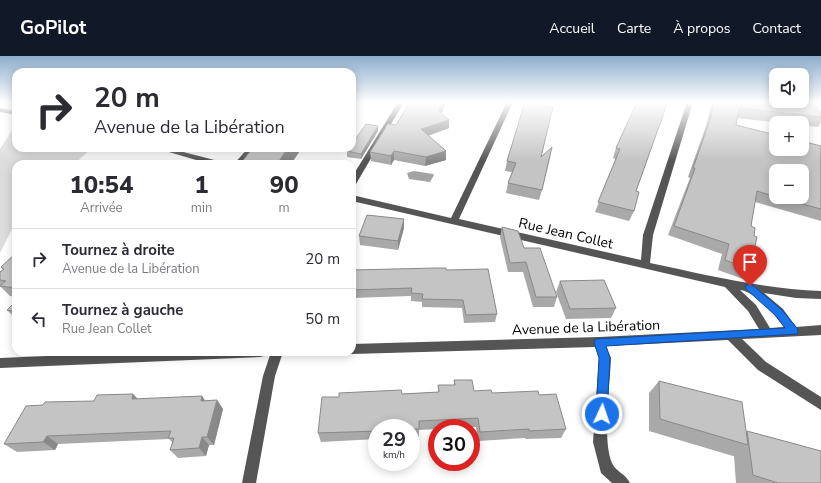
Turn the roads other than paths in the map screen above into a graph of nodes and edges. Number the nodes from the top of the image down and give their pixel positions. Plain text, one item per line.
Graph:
1 (389, 122) edge
2 (501, 122) edge
3 (684, 122) edge
4 (174, 152) edge
5 (248, 152) edge
6 (204, 160) edge
7 (242, 160) edge
8 (356, 177) edge
9 (356, 199) edge
10 (453, 222) junction
11 (645, 265) junction
12 (728, 284) junction
13 (750, 286) junction
14 (821, 295) edge
15 (821, 330) edge
16 (793, 331) junction
17 (767, 333) junction
18 (731, 335) junction
19 (600, 342) junction
20 (356, 349) edge
21 (165, 356) edge
22 (276, 356) edge
23 (0, 363) edge
24 (821, 404) edge
25 (249, 483) edge
26 (622, 483) edge

1 - 8 street
2 - 10 street
3 - 11 street
4 - 6 street
5 - 7 street
9 - 10 street, Rue Jean Collet
10 - 11 street, Rue Jean Collet
11 - 12 street, Rue Jean Collet
12 - 13 street, Rue Jean Collet
12 - 17 street
13 - 14 street, Rue Jean Collet
13 - 16 street
15 - 16 street, Avenue de la Libération
16 - 17 street, Avenue de la Libération
17 - 18 street, Avenue de la Libération
18 - 19 street, Avenue de la Libération
18 - 24 street
19 - 20 street, Avenue de la Libération
19 - 26 street
21 - 23 street
22 - 25 street

